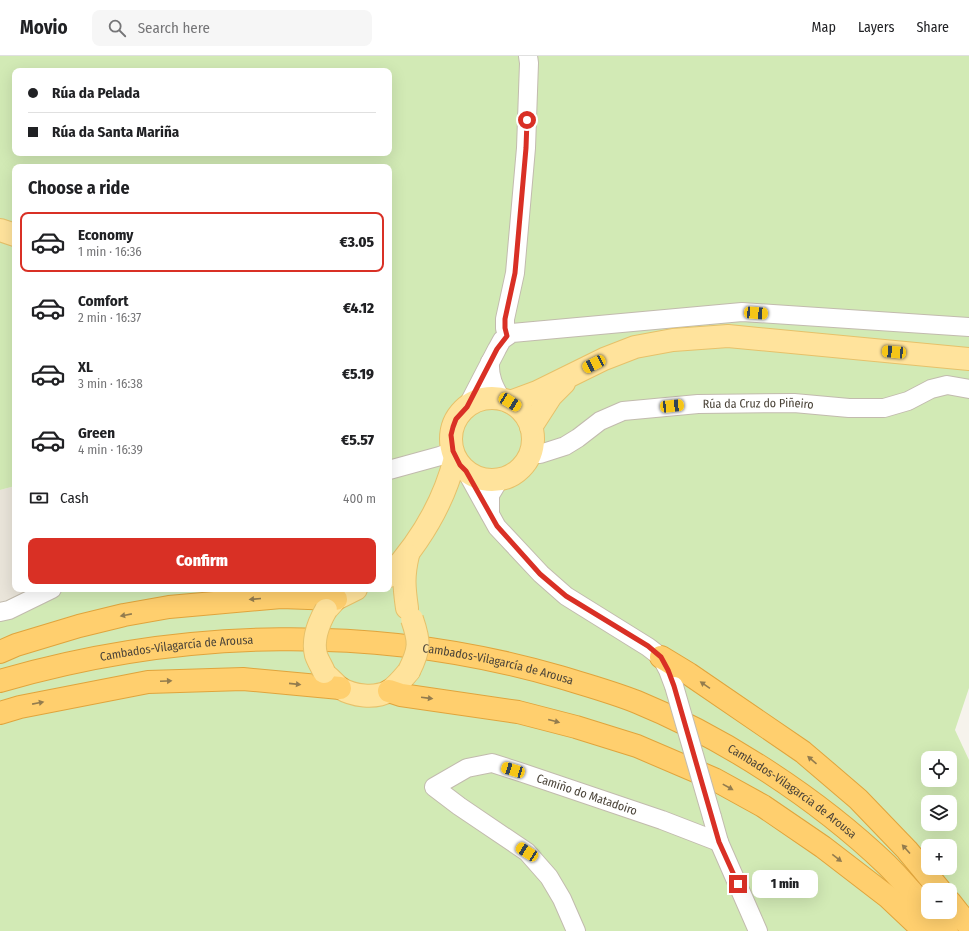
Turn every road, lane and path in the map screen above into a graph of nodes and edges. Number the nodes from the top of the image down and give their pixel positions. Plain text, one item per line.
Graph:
1 (528, 56) edge
2 (0, 230) edge
3 (12, 234) edge
4 (969, 327) edge
5 (507, 336) junction
6 (969, 359) edge
7 (490, 362) junction
8 (584, 369) junction
9 (969, 389) edge
10 (506, 401) junction
11 (467, 407) junction
12 (531, 427) junction
13 (530, 453) junction
14 (392, 469) edge
15 (471, 470) junction
16 (490, 514) junction
17 (432, 518) junction
18 (408, 555) junction
19 (392, 573) edge
20 (46, 592) edge
21 (386, 592) edge
22 (287, 593) edge
23 (340, 597) edge
24 (0, 612) edge
25 (409, 614) junction
26 (0, 652) edge
27 (661, 657) junction
28 (0, 681) edge
29 (340, 688) junction
30 (388, 691) junction
31 (0, 713) edge
32 (719, 842) junction
33 (934, 883) edge
34 (921, 901) edge
35 (957, 911) edge
36 (936, 919) edge
37 (969, 926) edge
38 (576, 931) edge
39 (758, 931) edge
40 (924, 931) edge
41 (947, 931) edge

1 - 5 street
2 - 3 main road
4 - 5 street
5 - 7 street
6 - 8 main road
7 - 10 street
7 - 11 street
8 - 10 main road
8 - 12 main road
9 - 13 street, Rúa da Cruz do Piñeiro
10 - 11 main road
10 - 12 main road
11 - 15 main road
12 - 13 main road
13 - 15 main road
14 - 15 street
15 - 16 street
15 - 16 street
15 - 17 main road
15 - 17 main road
16 - 27 street
17 - 18 main road
18 - 19 main road
18 - 25 main road
20 - 24 street
21 - 25 main road
22 - 23 highway
22 -> 26 highway
23 - 29 main road, bridge
25 - 30 main road, bridge
27 - 32 street, bridge
33 -> 27 highway
28 - 34 highway, Cambados-Vilagarcía de Arousa
29 - 30 main road
31 -> 29 highway
30 -> 40 highway
32 - 38 street, Camiño do Matadoiro
32 - 39 street
35 - 37 highway
36 - 41 highway

